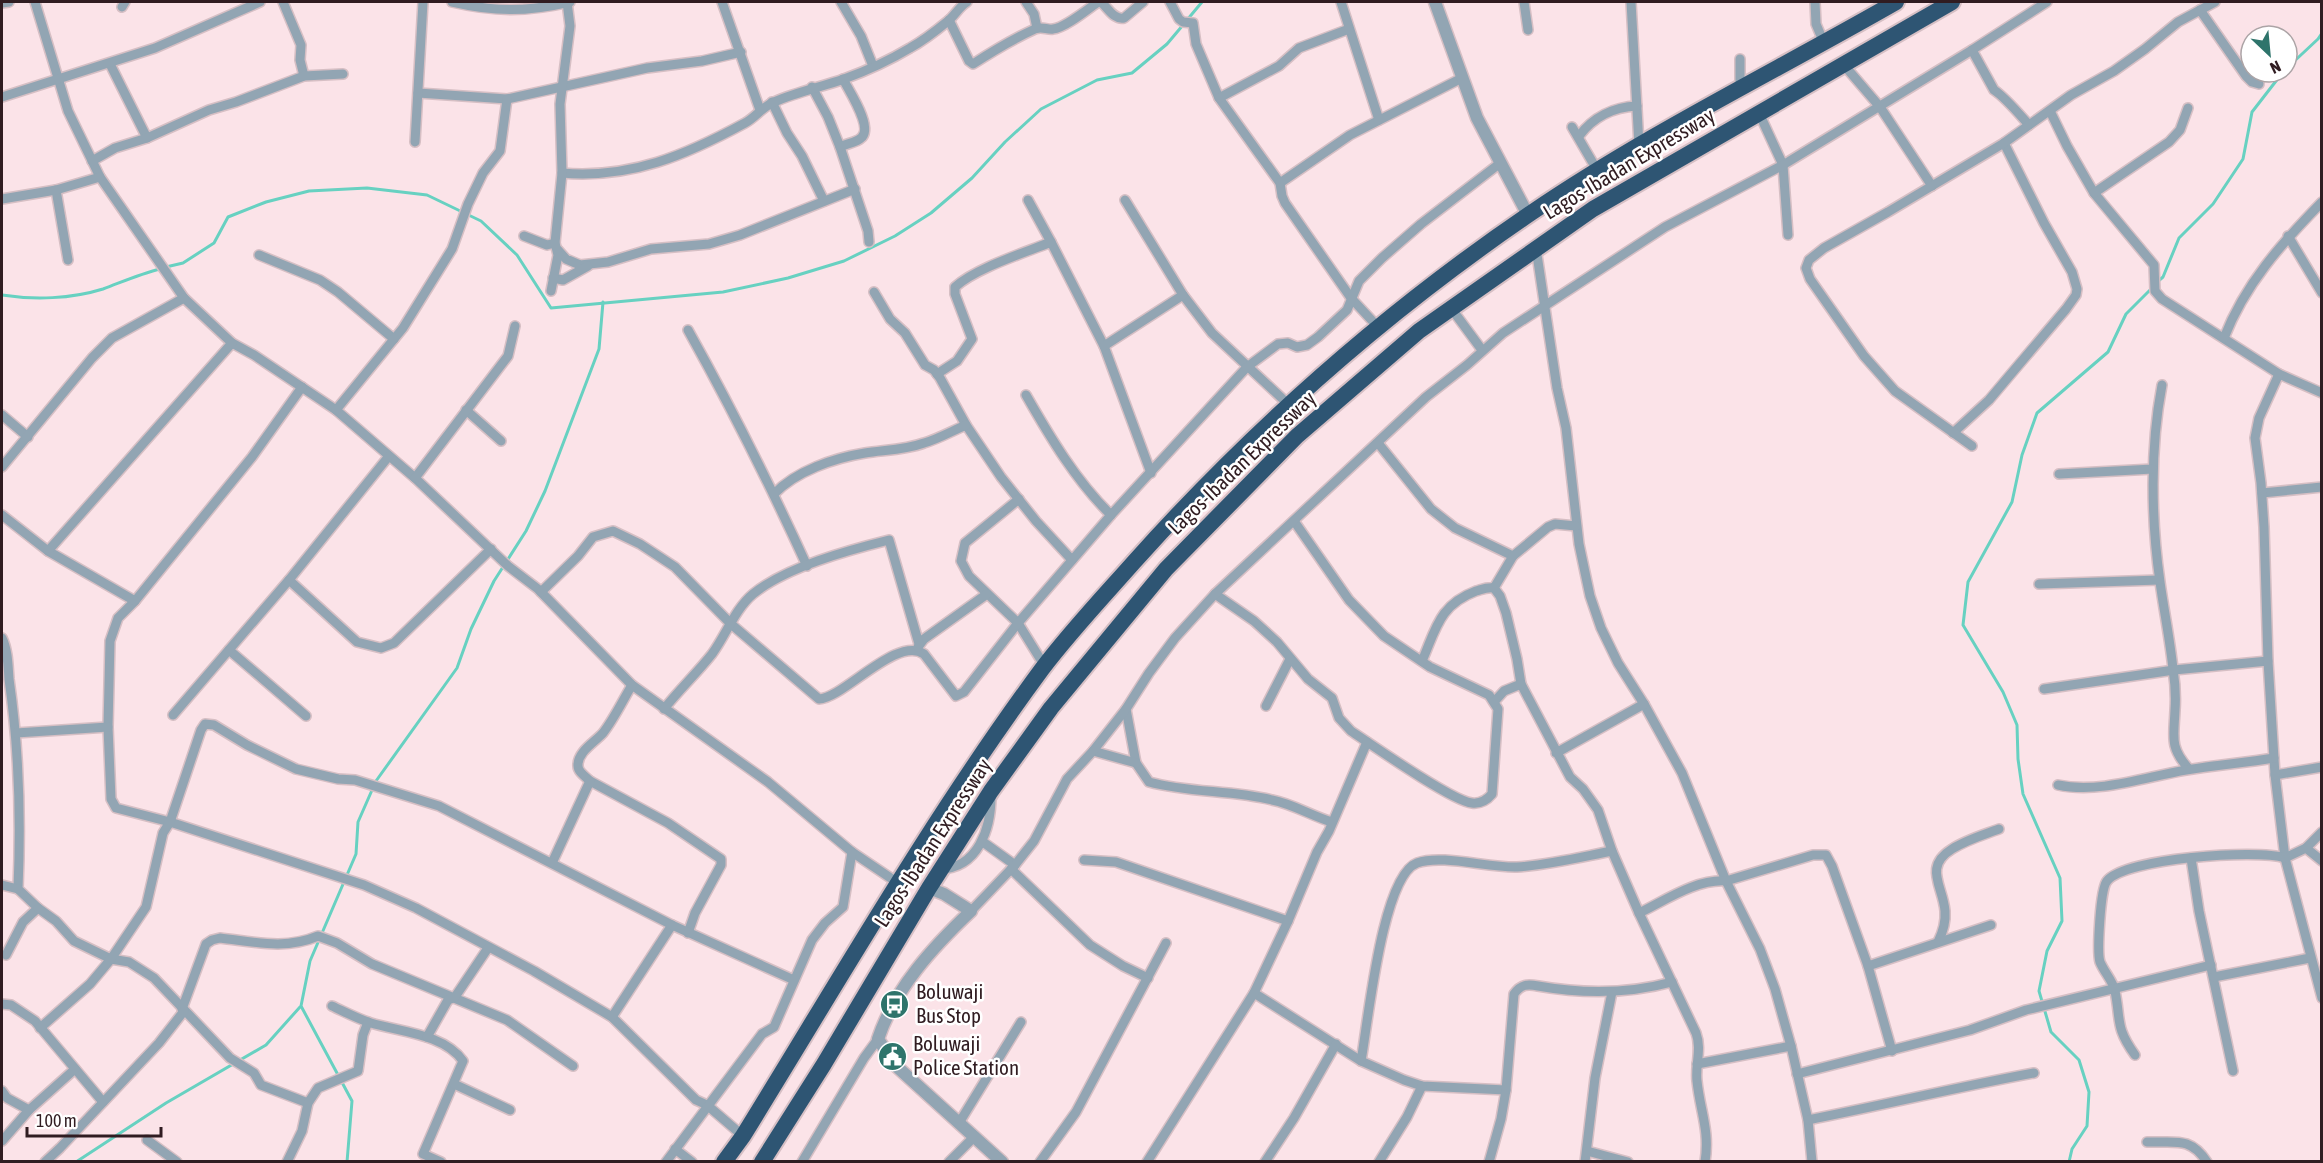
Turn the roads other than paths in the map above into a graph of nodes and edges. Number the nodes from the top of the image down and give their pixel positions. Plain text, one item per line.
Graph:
1 (9, 2) edge
2 (35, 2) edge
3 (260, 2) edge
4 (283, 2) edge
5 (423, 2) edge
6 (453, 2) edge
7 (568, 2) edge
8 (722, 2) edge
9 (840, 2) edge
10 (967, 2) edge
11 (1026, 2) edge
12 (1099, 2) edge
13 (1143, 2) edge
14 (1170, 2) edge
15 (1341, 2) edge
16 (1435, 2) edge
17 (1524, 2) edge
18 (1631, 2) edge
19 (1815, 2) edge
20 (1896, 2) edge
21 (1952, 2) edge
22 (2047, 2) edge
23 (2216, 2) edge
24 (2, 3) edge
25 (956, 5) edge
26 (2200, 10) junction
27 (949, 20) junction
28 (1037, 27) junction
29 (1349, 30) junction
30 (1528, 30) dead end
31 (1824, 43) junction
32 (1972, 50) junction
33 (741, 52) junction
34 (1740, 59) dead end
35 (110, 64) junction
36 (1844, 65) junction
37 (873, 66) junction
38 (2239, 66) edge
39 (343, 74) dead end
40 (304, 76) junction
41 (57, 78) junction
42 (1462, 78) junction
43 (843, 79) junction
44 (812, 87) junction
45 (562, 88) junction
46 (1740, 88) junction
47 (418, 93) junction
48 (2, 97) edge
49 (1219, 98) junction
50 (507, 99) junction
51 (772, 102) junction
52 (1637, 106) junction
53 (1880, 107) junction
54 (2188, 108) dead end
55 (760, 110) junction
56 (2050, 111) junction
57 (1759, 113) junction
58 (1379, 120) junction
59 (2029, 125) junction
60 (1572, 128) dead end
61 (1579, 136) junction
62 (147, 138) junction
63 (415, 142) dead end
64 (2004, 143) junction
65 (1639, 145) junction
66 (840, 147) junction
67 (92, 161) junction
68 (1499, 164) junction
69 (1783, 165) junction
70 (1597, 170) junction
71 (562, 173) junction
72 (100, 177) junction
73 (1280, 183) junction
74 (1932, 186) junction
75 (855, 189) junction
76 (56, 190) junction
77 (2094, 193) junction
78 (2, 199) edge
79 (1125, 200) dead end
80 (824, 201) junction
81 (1028, 201) dead end
82 (2322, 202) edge
83 (1528, 215) junction
84 (1788, 235) dead end
85 (524, 236) dead end
86 (2288, 236) junction
87 (869, 242) dead end
88 (1052, 242) junction
89 (556, 247) junction
90 (1536, 248) junction
91 (259, 255) dead end
92 (68, 260) dead end
93 (590, 265) junction
94 (553, 278) junction
95 (551, 291) dead end
96 (874, 292) dead end
97 (2322, 293) edge
98 (1183, 295) junction
99 (184, 298) junction
100 (1351, 298) junction
101 (1546, 304) junction
102 (1451, 308) junction
103 (515, 327) dead end
104 (1378, 327) junction
105 (688, 330) dead end
106 (394, 339) junction
107 (2224, 339) junction
108 (232, 343) junction
109 (1104, 346) junction
110 (1482, 350) junction
111 (1247, 367) junction
112 (937, 374) junction
113 (2279, 374) junction
114 (2162, 386) dead end
115 (302, 387) junction
116 (2322, 393) edge
117 (1026, 395) dead end
118 (1288, 404) junction
119 (336, 410) junction
120 (466, 411) junction
121 (2, 415) edge
122 (966, 424) junction
123 (1953, 433) junction
124 (28, 437) junction
125 (501, 441) dead end
126 (1378, 443) junction
127 (1972, 446) dead end
128 (389, 456) junction
129 (2, 467) edge
130 (2153, 469) junction
131 (1151, 473) junction
132 (2059, 474) dead end
133 (415, 478) junction
134 (2322, 488) edge
135 (774, 494) junction
136 (2262, 494) junction
137 (1019, 499) junction
138 (2, 515) edge
139 (1111, 515) junction
140 (1294, 521) junction
141 (1576, 526) junction
142 (491, 549) junction
143 (48, 551) junction
144 (1514, 556) junction
145 (1072, 560) junction
146 (807, 566) junction
147 (289, 580) junction
148 (2159, 580) junction
149 (2039, 584) dead end
150 (1494, 588) junction
151 (541, 592) junction
152 (987, 594) junction
153 (1215, 594) junction
154 (135, 602) junction
155 (1018, 623) junction
156 (730, 624) junction
157 (2, 639) edge
158 (918, 647) junction
159 (229, 650) junction
160 (1290, 659) junction
161 (2268, 661) junction
162 (1422, 662) junction
163 (1044, 666) junction
164 (2174, 670) junction
165 (1521, 684) junction
166 (632, 685) junction
167 (2044, 689) dead end
168 (1494, 702) junction
169 (1644, 704) junction
170 (1266, 706) dead end
171 (1126, 708) junction
172 (664, 709) junction
173 (173, 714) dead end
174 (306, 717) dead end
175 (108, 727) junction
176 (16, 733) junction
177 (1367, 742) junction
178 (1093, 751) junction
179 (1556, 753) junction
180 (2274, 758) junction
181 (1136, 762) junction
182 (2322, 768) edge
183 (2189, 769) junction
184 (2275, 775) junction
185 (590, 781) junction
186 (2058, 785) dead end
187 (991, 791) junction
188 (170, 822) junction
189 (1332, 822) junction
190 (1999, 829) dead end
191 (2322, 832) edge
192 (982, 842) junction
193 (2306, 848) junction
194 (1612, 851) junction
195 (852, 852) junction
196 (2191, 858) junction
197 (2285, 858) junction
198 (1083, 860) dead end
199 (2322, 861) edge
200 (552, 863) junction
201 (1013, 867) junction
202 (940, 869) junction
203 (1726, 881) junction
204 (898, 883) junction
205 (2, 885) edge
206 (928, 888) junction
207 (18, 889) junction
208 (38, 908) junction
209 (971, 911) junction
210 (1639, 913) junction
211 (1288, 921) junction
212 (672, 925) junction
213 (1991, 925) dead end
214 (688, 933) junction
215 (1938, 942) junction
216 (1166, 943) dead end
217 (488, 948) junction
218 (6, 955) dead end
219 (2310, 958) junction
220 (111, 959) junction
221 (2211, 965) junction
222 (1868, 966) junction
223 (2214, 977) junction
224 (1148, 978) junction
225 (794, 980) junction
226 (1672, 982) junction
227 (2114, 988) junction
228 (2321, 991) edge
229 (1612, 992) junction
230 (1254, 993) junction
231 (455, 997) junction
232 (2, 1004) edge
233 (332, 1006) dead end
234 (183, 1010) junction
235 (612, 1017) junction
236 (368, 1022) junction
237 (1021, 1022) dead end
238 (40, 1028) junction
239 (427, 1037) junction
240 (878, 1039) junction
241 (1336, 1044) junction
242 (1791, 1046) junction
243 (1892, 1051) junction
244 (2134, 1055) dead end
245 (1361, 1061) junction
246 (1697, 1064) junction
247 (573, 1066) dead end
248 (75, 1069) junction
249 (2233, 1071) dead end
250 (2034, 1073) dead end
251 (1797, 1074) junction
252 (454, 1084) junction
253 (1422, 1086) junction
254 (1506, 1090) junction
255 (2, 1091) edge
256 (103, 1102) junction
257 (308, 1103) junction
258 (707, 1105) junction
259 (30, 1110) junction
260 (510, 1110) dead end
261 (1808, 1120) junction
262 (959, 1123) junction
263 (742, 1136) junction
264 (975, 1136) junction
265 (147, 1140) dead end
266 (2, 1141) edge
267 (2147, 1142) dead end
268 (675, 1149) junction
269 (1587, 1151) junction
270 (1268, 1160) edge
271 (45, 1161) edge
272 (177, 1161) edge
273 (287, 1161) edge
274 (441, 1161) edge
275 (666, 1161) edge
276 (692, 1161) edge
277 (724, 1161) edge
278 (762, 1161) edge
279 (802, 1161) edge
280 (949, 1161) edge
281 (1002, 1161) edge
282 (1040, 1161) edge
283 (1147, 1161) edge
284 (1379, 1161) edge
285 (1489, 1161) edge
286 (1585, 1161) edge
287 (1628, 1161) edge
288 (1705, 1161) edge
289 (1812, 1161) edge
290 (2207, 1161) edge

1 - 24 street
2 - 41 street
3 - 35 street
4 - 40 street
5 - 47 street
6 - 7 street
7 - 45 street
8 - 33 street
9 - 37 street
10 - 25 street
11 - 28 street
12 - 13 street
12 - 28 street
14 - 49 street
15 - 29 street
16 - 42 street
17 - 30 street
18 - 52 street
19 - 31 street
20 - 31 highway, Lagos-Ibadan Expressway
21 - 36 highway, Lagos-Ibadan Expressway
22 - 32 street
23 - 26 street
25 - 27 street
26 - 38 street
26 - 56 street
27 - 28 street
27 - 37 street
29 - 49 street
29 - 58 street
31 - 46 highway, Lagos-Ibadan Expressway
32 - 53 street
32 - 59 street
33 - 45 street
33 - 55 street
34 - 46 street
35 - 41 street
35 - 62 street
36 - 53 street
36 - 57 highway, Lagos-Ibadan Expressway
37 - 43 street
39 - 40 street
40 - 62 street
41 - 48 street
41 - 67 street
42 - 58 street
42 - 68 street
43 - 44 street
43 - 66 street
44 - 51 street
44 - 66 street
45 - 50 street
45 - 71 street
46 - 65 highway, Lagos-Ibadan Expressway
47 - 50 street
47 - 63 street
49 - 73 street
50 - 106 street
51 - 55 street
51 - 80 street
52 - 61 street
52 - 65 street
53 - 69 street
53 - 74 street
54 - 77 street
55 - 71 street
56 - 59 street
56 - 77 street
57 - 69 street
57 - 90 highway, Lagos-Ibadan Expressway
58 - 73 street
59 - 64 street
60 - 61 street
61 - 70 street
62 - 67 street
64 - 74 street
64 - 123 street
65 - 70 highway, Lagos-Ibadan Expressway
66 - 75 street
67 - 72 street
68 - 83 street
68 - 100 street
69 - 84 street
69 - 101 street
70 - 83 highway, Lagos-Ibadan Expressway
71 - 89 street
72 - 76 street
72 - 99 street
73 - 100 street
74 - 123 street
75 - 80 street
75 - 87 street
76 - 78 street
76 - 92 street
77 - 107 street
79 - 98 street
80 - 93 street
81 - 88 street
82 - 86 street
83 - 104 highway, Lagos-Ibadan Expressway
85 - 89 street
86 - 97 street
86 - 107 street
88 - 109 street
88 - 112 street
89 - 93 street
89 - 94 street
90 - 101 street
90 - 102 highway, Lagos-Ibadan Expressway
91 - 106 street
93 - 94 street
94 - 95 street
96 - 112 street
98 - 109 street
98 - 111 street
99 - 108 street
99 - 124 street
100 - 104 street
100 - 111 street
101 - 110 street
101 - 141 street
102 - 110 street
102 - 187 highway, Lagos-Ibadan Expressway
103 - 120 street
104 - 118 highway, Lagos-Ibadan Expressway
105 - 135 street
106 - 119 street
107 - 113 street
108 - 115 street
108 - 143 street
109 - 131 street
110 - 126 street
111 - 118 street
111 - 131 street
112 - 122 street
113 - 116 street
113 - 136 street
114 - 130 street
115 - 119 street
115 - 154 street
117 - 139 street
118 - 163 highway, Lagos-Ibadan Expressway
119 - 128 street
120 - 125 street
120 - 133 street
121 - 124 street
122 - 135 street
122 - 137 street
123 - 127 street
124 - 129 street
126 - 140 street
126 - 144 street
128 - 133 street
128 - 147 street
130 - 132 street
130 - 148 street
131 - 139 street
133 - 142 street
134 - 136 street
135 - 146 street
136 - 161 street
137 - 145 street
137 - 152 street
138 - 143 street
139 - 145 street
140 - 153 street
140 - 162 street
141 - 144 street
141 - 169 street
142 - 147 street
142 - 151 street
143 - 154 street
144 - 150 street
145 - 155 street
146 - 156 street
146 - 158 street
147 - 159 street
148 - 149 street
148 - 164 street
150 - 162 street
150 - 165 street
151 - 156 street
151 - 166 street
152 - 155 street
152 - 158 street
153 - 160 street
153 - 171 street
154 - 175 street
155 - 158 street
155 - 163 street
156 - 158 street
156 - 172 street
157 - 176 street
159 - 173 street
159 - 174 street
160 - 170 street
160 - 177 street
161 - 164 street
161 - 180 street
162 - 168 street
163 - 204 highway, Lagos-Ibadan Expressway
164 - 167 street
164 - 183 street
165 - 168 street
165 - 179 street
166 - 172 street
166 - 185 street
168 - 177 street
169 - 179 street
169 - 203 street
171 - 178 street
171 - 181 street
172 - 195 street
175 - 176 street
175 - 188 street
176 - 207 street
177 - 189 street
178 - 181 street
178 - 201 street
179 - 194 street
180 - 183 street
180 - 184 street
181 - 189 street
182 - 184 street
183 - 186 street
184 - 197 street
185 - 200 street
185 - 214 street
187 - 192 street
187 - 202 highway, Lagos-Ibadan Expressway
188 - 200 street
188 - 217 street
188 - 220 street
189 - 211 street
190 - 215 street
191 - 193 street
192 - 201 street
192 - 202 street
193 - 197 street
193 - 199 street
194 - 210 street
194 - 245 street
195 - 204 street
195 - 225 street
196 - 197 street
196 - 221 street
196 - 227 street
197 - 219 street
198 - 211 street
200 - 212 street
201 - 209 street
201 - 224 street
202 - 206 highway, Lagos-Ibadan Expressway
203 - 210 street
203 - 222 street
203 - 242 street
204 - 263 highway, Lagos-Ibadan Expressway
205 - 207 street
206 - 209 street
206 - 278 highway, Lagos-Ibadan Expressway
207 - 208 street
208 - 218 street
208 - 220 street
209 - 240 street
210 - 226 street
211 - 230 street
212 - 214 street
212 - 235 street
213 - 215 street
214 - 225 street
215 - 222 street
216 - 224 street
217 - 231 street
217 - 235 street
219 - 223 street
219 - 228 street
220 - 234 street
220 - 238 street
221 - 223 street
221 - 227 street
222 - 243 street
223 - 249 street
224 - 282 street
225 - 258 street
226 - 229 street
226 - 246 street
227 - 243 street
227 - 244 street
229 - 254 street
229 - 269 street
230 - 241 street
230 - 283 street
231 - 234 street
231 - 239 street
231 - 247 street
232 - 238 street
233 - 236 street
234 - 256 street
234 - 257 street
235 - 258 street
236 - 239 street
236 - 257 street
237 - 262 street
238 - 248 street
239 - 252 street
240 - 262 street
240 - 279 street
241 - 245 street
241 - 270 street
242 - 246 street
242 - 251 street
243 - 251 street
245 - 253 street
246 - 288 street
248 - 256 street
248 - 259 street
250 - 261 street
251 - 261 street
252 - 260 street
252 - 274 street
253 - 254 street
253 - 284 street
254 - 285 street
255 - 259 street
256 - 271 street
257 - 273 street
258 - 263 street
258 - 268 street
259 - 266 street
261 - 289 street
262 - 264 street
263 - 277 highway, Lagos-Ibadan Expressway
264 - 280 street
264 - 281 street
265 - 272 street
267 - 290 street
268 - 275 street
268 - 276 street
269 - 286 street
269 - 287 street

